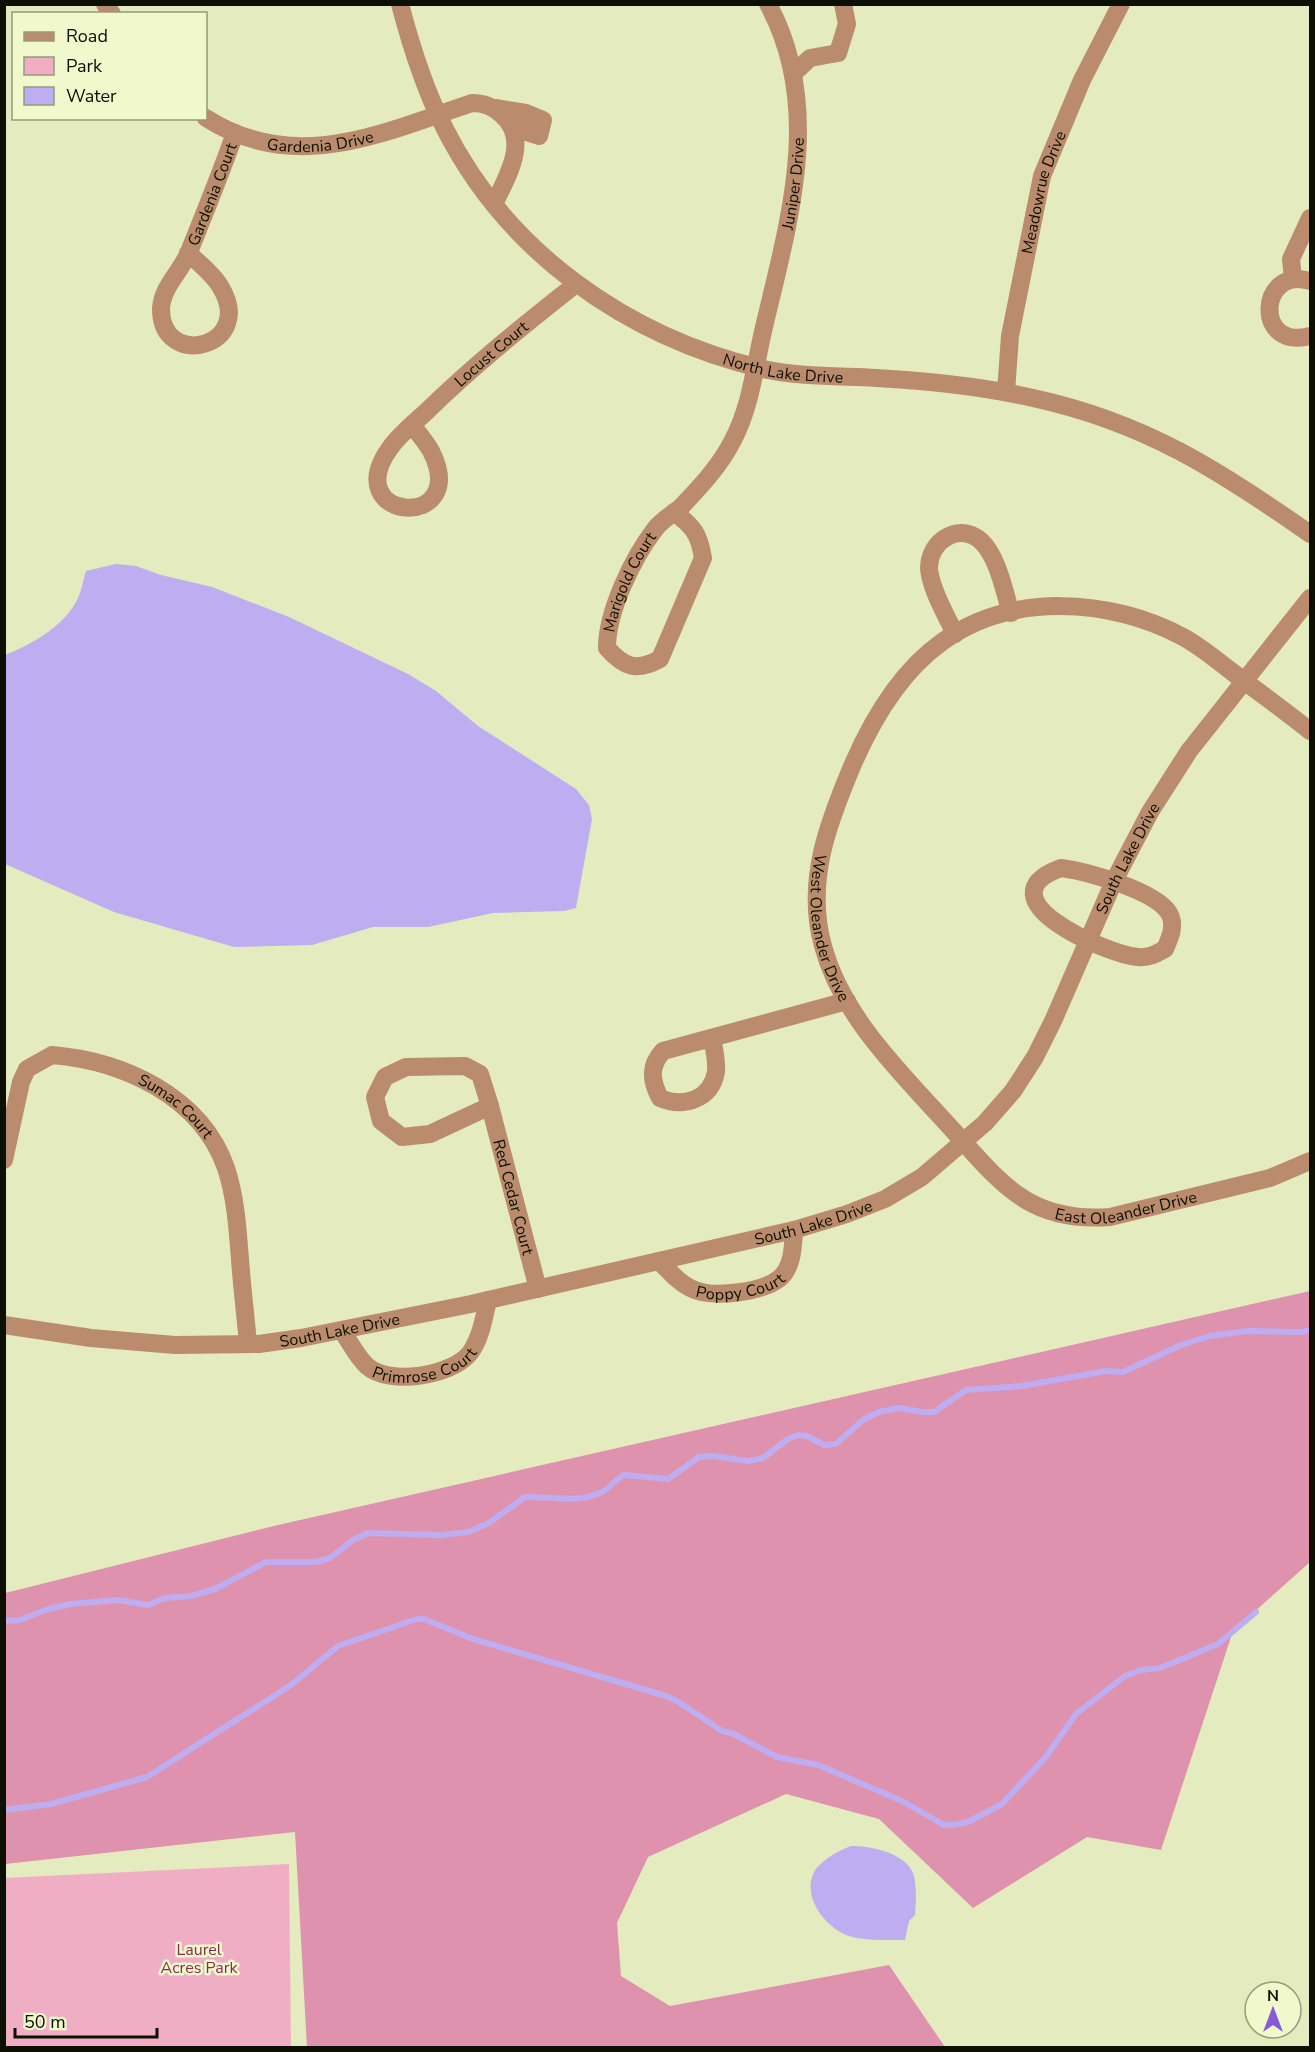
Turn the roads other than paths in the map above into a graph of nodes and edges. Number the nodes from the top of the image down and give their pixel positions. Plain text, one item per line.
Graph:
1 (400, 4) edge
2 (768, 4) edge
3 (843, 4) edge
4 (1121, 4) edge
5 (794, 73) junction
6 (495, 108) junction
7 (438, 114) junction
8 (207, 119) edge
9 (513, 128) junction
10 (235, 133) junction
11 (494, 204) junction
12 (1311, 218) edge
13 (189, 253) junction
14 (1302, 280) edge
15 (576, 285) junction
16 (1311, 336) edge
17 (755, 366) junction
18 (1006, 392) junction
19 (412, 425) dead end
20 (674, 512) junction
21 (1311, 534) edge
22 (1311, 598) edge
23 (1011, 613) junction
24 (955, 634) junction
25 (1244, 680) junction
26 (1311, 731) edge
27 (1114, 881) junction
28 (1089, 941) junction
29 (847, 1001) junction
30 (712, 1038) dead end
31 (490, 1106) junction
32 (963, 1141) junction
33 (5, 1150) edge
34 (1311, 1161) edge
35 (794, 1230) junction
36 (659, 1262) junction
37 (538, 1288) junction
38 (488, 1300) junction
39 (4, 1325) edge
40 (342, 1331) junction
41 (248, 1344) junction

1 - 7 street, North Lake Drive
2 - 5 street, Juniper Drive
3 - 5 street
4 - 18 street, Meadowrue Drive
5 - 17 street, Juniper Drive
6 - 7 street, Gardenia Drive
6 - 9 street
6 - 9 street, Gardenia Drive
7 - 10 street, Gardenia Drive
7 - 11 street, North Lake Drive
8 - 10 street, Gardenia Drive
9 - 11 street
10 - 13 street, Gardenia Court
11 - 15 street, North Lake Drive
12 - 14 street
13 - 13 street, Gardenia Court
14 - 16 street
15 - 17 street, North Lake Drive
15 - 19 street, Locust Court
17 - 18 street, North Lake Drive
17 - 20 street, Marigold Court
18 - 21 street, North Lake Drive
20 - 20 street, Marigold Court
22 - 25 street, South Lake Drive
23 - 24 street, West Oleander Drive
23 - 24 street
23 - 25 street, West Oleander Drive
24 - 29 street, West Oleander Drive
25 - 26 street
25 - 27 street, South Lake Drive
27 - 28 street, South Lake Drive
27 - 28 street
27 - 28 street
28 - 32 street, South Lake Drive
29 - 30 street
29 - 32 street, West Oleander Drive
31 - 31 street, Red Cedar Court
31 - 37 street, Red Cedar Court
32 - 34 street, East Oleander Drive
32 - 35 street, South Lake Drive
33 - 41 street, Sumac Court
35 - 36 street, South Lake Drive
35 - 36 street, Poppy Court
36 - 37 street, South Lake Drive
37 - 38 street, South Lake Drive
38 - 40 street, South Lake Drive
38 - 40 street, Primrose Court
39 - 41 street, South Lake Drive
40 - 41 street, South Lake Drive

